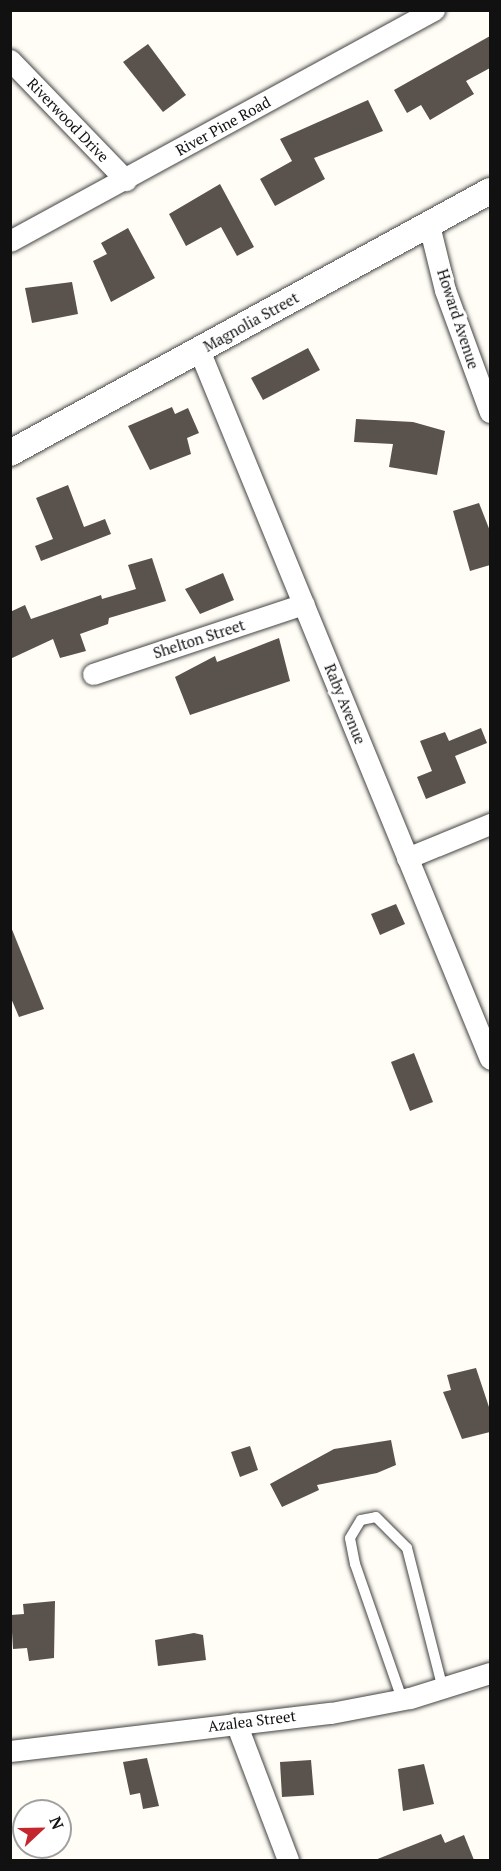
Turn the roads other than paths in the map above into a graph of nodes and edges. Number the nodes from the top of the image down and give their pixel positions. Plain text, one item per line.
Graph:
1 (434, 10) edge
2 (10, 60) edge
3 (126, 180) junction
4 (490, 191) edge
5 (429, 225) junction
6 (10, 241) edge
7 (199, 350) junction
8 (490, 412) edge
9 (10, 453) edge
10 (304, 604) junction
11 (93, 674) dead end
12 (490, 824) edge
13 (407, 858) junction
14 (490, 1059) edge
15 (490, 1673) edge
16 (443, 1689) junction
17 (402, 1699) junction
18 (236, 1723) junction
19 (10, 1751) edge
20 (288, 1860) edge

1 - 3 street, River Pine Road
2 - 3 street, Riverwood Drive
3 - 6 street, River Pine Road
4 - 5 street, Magnolia Street
5 - 7 street, Magnolia Street
5 - 8 street, Howard Avenue
7 - 9 street, Magnolia Street
7 - 10 street, Raby Avenue
10 - 11 street, Shelton Street
10 - 13 street, Raby Avenue
12 - 13 street
13 - 14 street, Raby Avenue
15 - 16 street, Azalea Street
16 - 17 street, Azalea Street
16 - 17 lane
17 - 18 street, Azalea Street
18 - 19 street, Azalea Street
18 - 20 street

